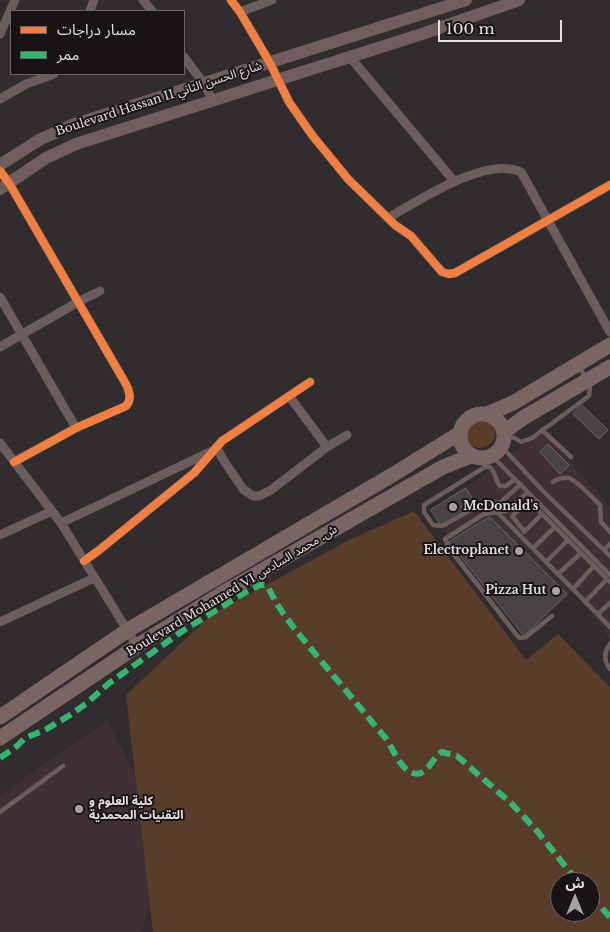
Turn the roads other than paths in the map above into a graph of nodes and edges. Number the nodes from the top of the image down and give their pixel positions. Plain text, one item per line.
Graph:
1 (143, 0) edge
2 (232, 0) edge
3 (272, 0) edge
4 (466, 0) edge
5 (519, 0) edge
6 (248, 4) edge
7 (151, 10) edge
8 (10, 11) edge
9 (240, 12) junction
10 (0, 34) edge
11 (350, 57) junction
12 (185, 58) edge
13 (270, 62) junction
14 (51, 75) edge
15 (278, 79) junction
16 (204, 84) junction
17 (0, 100) edge
18 (213, 100) junction
19 (0, 165) edge
20 (0, 171) edge
21 (454, 181) junction
22 (610, 185) edge
23 (4, 186) edge
24 (388, 218) junction
25 (547, 220) junction
26 (100, 291) dead end
27 (0, 297) edge
28 (78, 302) junction
29 (610, 332) edge
30 (22, 334) junction
31 (610, 345) edge
32 (0, 347) edge
33 (578, 364) junction
34 (606, 371) edge
35 (588, 380) junction
36 (310, 382) dead end
37 (289, 396) junction
38 (487, 414) junction
39 (76, 428) junction
40 (542, 430) junction
41 (460, 433) junction
42 (347, 435) dead end
43 (0, 443) edge
44 (501, 443) junction
45 (327, 448) junction
46 (215, 449) junction
47 (471, 456) junction
48 (571, 457) dead end
49 (14, 462) junction
50 (394, 474) junction
51 (515, 479) junction
52 (553, 482) dead end
53 (521, 484) junction
54 (404, 490) junction
55 (528, 492) junction
56 (544, 492) junction
57 (537, 500) junction
58 (52, 511) junction
59 (498, 513) junction
60 (542, 514) junction
61 (61, 523) junction
62 (555, 527) junction
63 (524, 531) junction
64 (610, 532) edge
65 (0, 535) edge
66 (520, 535) junction
67 (568, 540) junction
68 (610, 544) edge
69 (533, 548) junction
70 (604, 550) junction
71 (581, 553) junction
72 (610, 556) edge
73 (84, 561) junction
74 (546, 562) junction
75 (594, 566) junction
76 (558, 574) junction
77 (94, 578) junction
78 (609, 579) edge
79 (573, 589) junction
80 (585, 602) junction
81 (610, 603) edge
82 (598, 614) junction
83 (552, 616) dead end
84 (0, 622) edge
85 (610, 626) edge
86 (128, 630) junction
87 (610, 644) edge
88 (137, 646) junction
89 (610, 670) edge
90 (0, 717) edge
91 (0, 738) edge
92 (63, 766) dead end
93 (0, 812) edge

1 - 7 street
2 - 9 street
3 - 6 street
4 - 13 main road, Boulevard Hassan II شارع الحسن الثاني
5 - 11 main road, Boulevard Hassan II شارع الحسن الثاني
6 - 9 street
8 - 10 street
9 - 13 street
11 - 15 main road, Boulevard Hassan II شارع الحسن الثاني
11 - 21 street
12 - 16 street
13 - 15 street
13 - 16 main road, Boulevard Hassan II شارع الحسن الثاني
14 - 17 street
15 - 18 main road, Boulevard Hassan II شارع الحسن الثاني
15 - 24 street
16 - 18 street
16 - 19 main road, Boulevard Hassan II شارع الحسن الثاني
18 - 23 main road, Boulevard Hassan II شارع الحسن الثاني
20 - 23 street
21 - 24 street
21 - 25 street
22 - 25 street
23 - 28 street
24 - 25 street
25 - 29 street
26 - 28 street
27 - 30 street
28 - 30 street
28 - 39 street
30 - 32 street
30 - 39 street
31 - 33 main road
33 - 35 lane
33 - 38 main road
34 - 35 main road
35 - 40 lane
35 - 44 main road
36 - 37 street
37 - 45 street
37 - 46 street
38 - 41 main road
38 - 44 main road
39 - 49 street
40 - 44 lane
40 - 48 lane
41 - 47 main road
41 - 50 main road, Boulevard Mohamed VI ش. محمد السادس
42 - 45 street
43 - 49 street
44 - 47 main road
44 - 51 lane
44 - 56 lane
45 - 46 street
46 - 61 street
46 - 73 street
47 - 54 main road, Boulevard Mohamed VI ش. محمد السادس
49 - 58 street
50 - 54 main road
50 - 86 main road, Boulevard Mohamed VI ش. محمد السادس
51 - 53 lane
51 - 53 lane
52 - 64 lane
53 - 55 lane
54 - 88 main road, Boulevard Mohamed VI ش. محمد السادس
55 - 57 lane
55 - 59 lane
56 - 57 lane
56 - 70 lane
57 - 78 lane
58 - 61 street
58 - 65 street
59 - 66 lane
59 - 83 lane
60 - 62 lane
60 - 63 lane
60 - 63 lane
61 - 73 street
62 - 67 lane
62 - 69 lane
63 - 66 lane
66 - 69 lane
67 - 71 lane
67 - 74 lane
68 - 70 lane
69 - 74 lane
70 - 72 lane
71 - 75 lane
71 - 76 lane
73 - 77 street
74 - 76 lane
75 - 78 lane
75 - 79 lane
76 - 79 lane
77 - 84 street
77 - 86 street
78 - 80 lane
79 - 80 lane
80 - 82 lane
81 - 82 lane
82 - 85 lane
86 - 88 street
86 - 90 main road, Boulevard Mohamed VI ش. محمد السادس
87 - 89 lane
88 - 91 main road, Boulevard Mohamed VI ش. محمد السادس
92 - 93 lane

